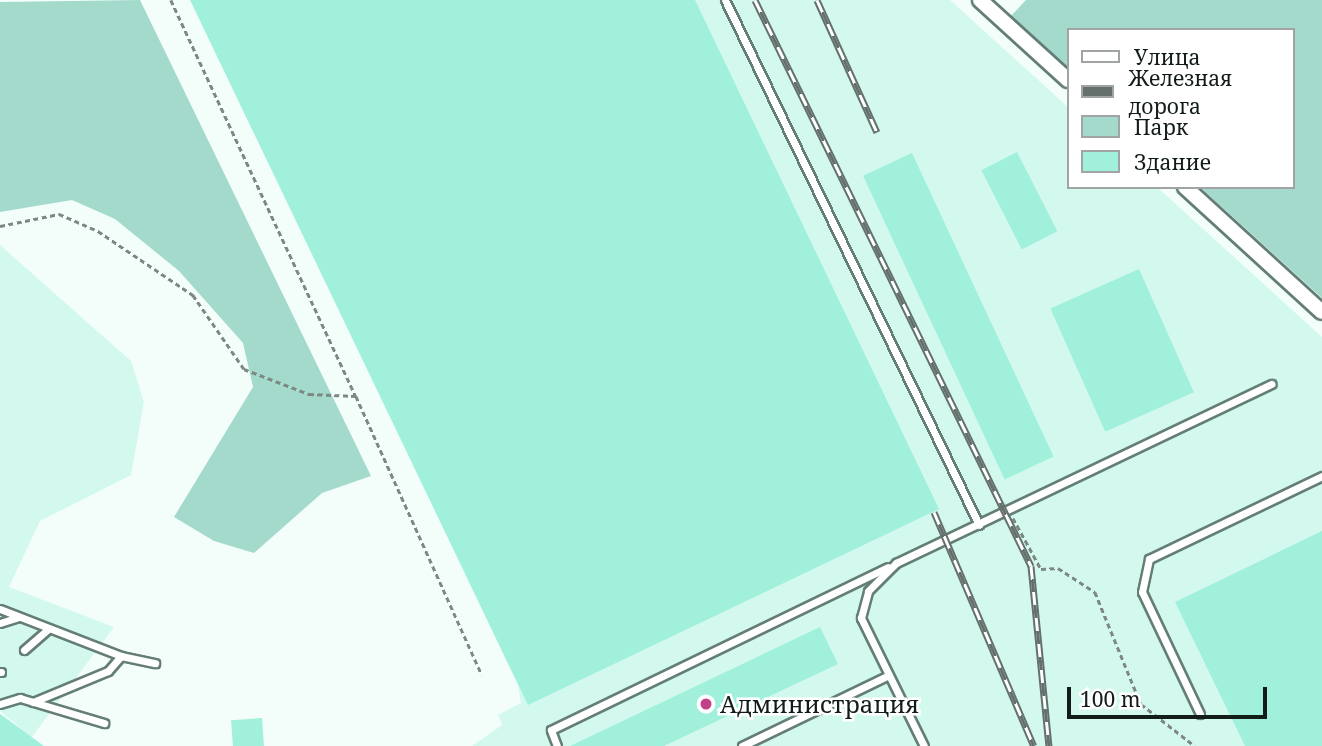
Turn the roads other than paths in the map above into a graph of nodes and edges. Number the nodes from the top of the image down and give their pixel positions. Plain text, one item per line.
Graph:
1 (725, 0) edge
2 (990, 3) edge
3 (1066, 78) edge
4 (1187, 189) edge
5 (1322, 312) edge
6 (1270, 384) dead end
7 (1322, 476) edge
8 (979, 525) junction
9 (896, 564) junction
10 (0, 609) edge
11 (20, 617) junction
12 (0, 623) edge
13 (50, 628) junction
14 (24, 650) dead end
15 (121, 656) junction
16 (155, 663) dead end
17 (889, 675) junction
18 (33, 702) junction
19 (0, 704) edge
20 (1200, 714) dead end
21 (104, 723) dead end
22 (557, 746) edge
23 (742, 746) edge
24 (924, 746) edge

1 - 8 lane
2 - 3 street
4 - 5 street
6 - 8 lane
7 - 20 lane
8 - 9 lane
9 - 17 lane
9 - 22 lane
10 - 11 lane
11 - 12 lane
11 - 13 lane
13 - 14 lane
13 - 15 lane
15 - 16 lane
15 - 18 lane
17 - 23 lane
17 - 24 lane
18 - 19 lane
18 - 21 lane

